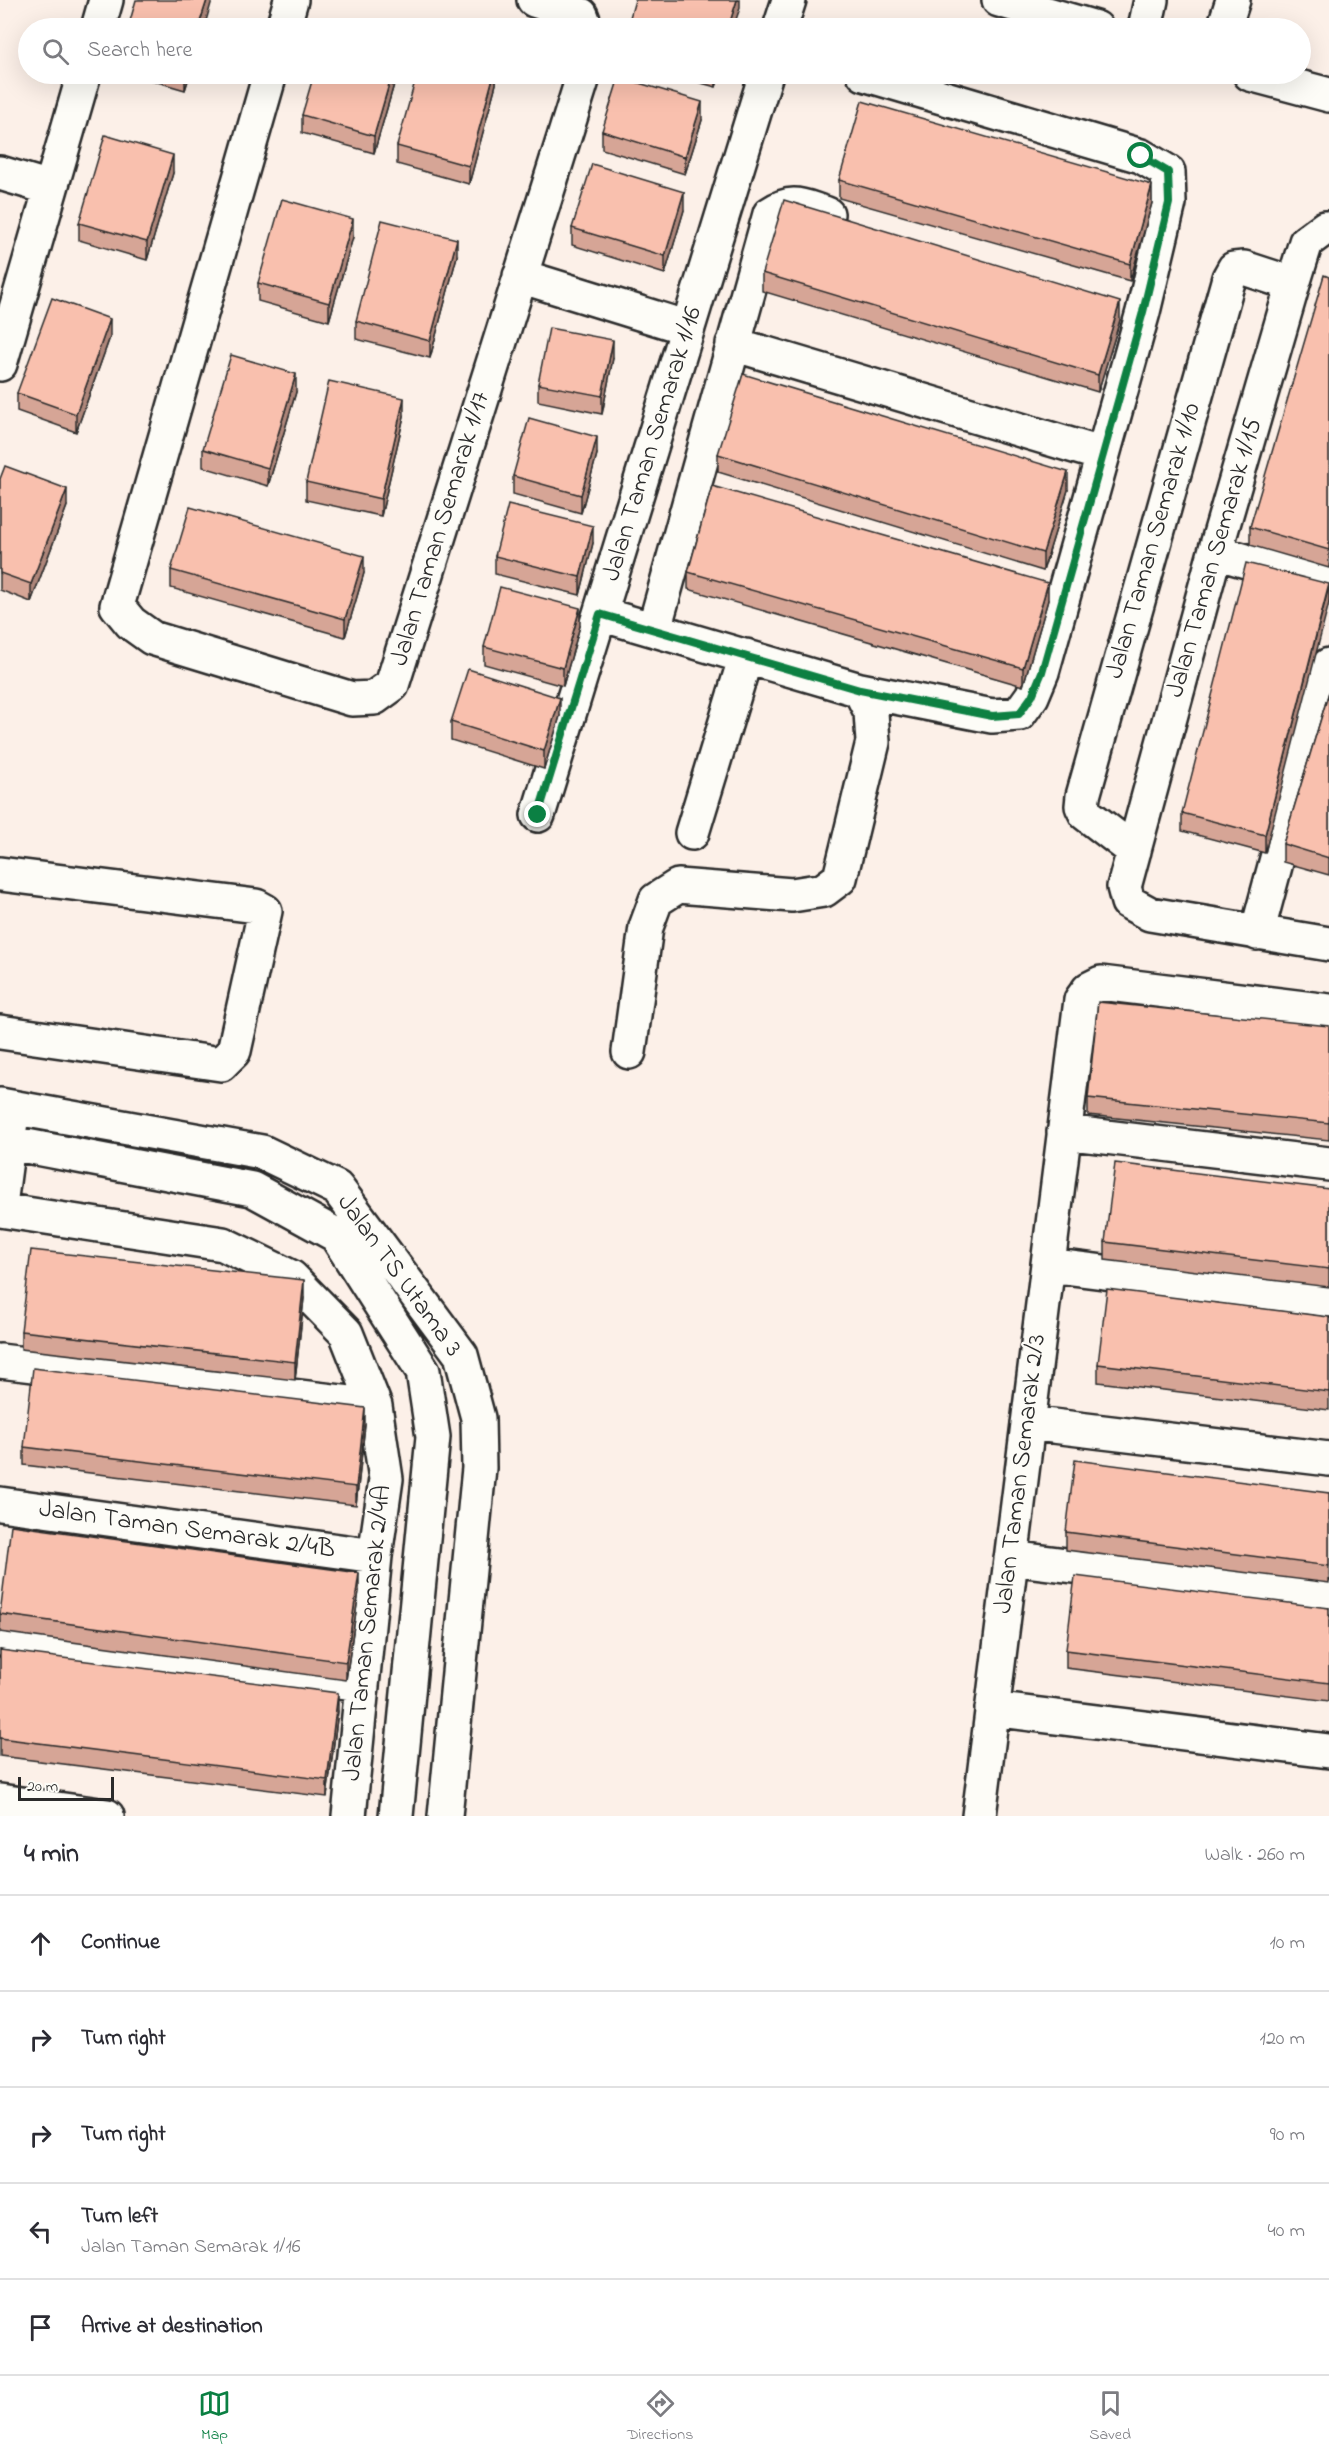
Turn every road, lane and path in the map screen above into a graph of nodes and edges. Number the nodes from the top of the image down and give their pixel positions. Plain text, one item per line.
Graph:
1 (106, 0) edge
2 (291, 0) edge
3 (534, 0) edge
4 (789, 0) edge
5 (999, 0) edge
6 (1151, 0) edge
7 (1233, 0) edge
8 (101, 18) edge
9 (286, 18) edge
10 (581, 18) edge
11 (783, 18) edge
12 (1061, 18) edge
13 (1147, 18) edge
14 (1227, 18) edge
15 (81, 84) edge
16 (267, 84) edge
17 (581, 84) edge
18 (763, 84) edge
19 (898, 84) edge
20 (1288, 84) edge
21 (1329, 95) edge
22 (0, 173) edge
23 (50, 188) junction
24 (850, 221) edge
25 (1329, 228) edge
26 (520, 276) junction
27 (1293, 284) junction
28 (1109, 301) edge
29 (1143, 312) junction
30 (688, 328) junction
31 (733, 344) junction
32 (0, 364) edge
33 (1101, 453) junction
34 (692, 491) junction
35 (726, 501) edge
36 (1215, 552) junction
37 (1329, 585) edge
38 (600, 614) junction
39 (654, 629) junction
40 (746, 656) junction
41 (1329, 665) edge
42 (860, 690) junction
43 (538, 815) dead end
44 (692, 833) dead end
45 (1134, 851) junction
46 (0, 874) edge
47 (1257, 933) junction
48 (1329, 944) edge
49 (1329, 1011) edge
50 (0, 1032) edge
51 (629, 1052) dead end
52 (6, 1106) edge
53 (1064, 1132) junction
54 (4, 1142) edge
55 (1329, 1164) edge
56 (0, 1205) edge
57 (0, 1210) edge
58 (1048, 1265) junction
59 (1329, 1300) edge
60 (0, 1361) edge
61 (375, 1406) junction
62 (1028, 1423) junction
63 (1329, 1459) edge
64 (0, 1504) edge
65 (375, 1556) junction
66 (1011, 1558) junction
67 (1329, 1598) edge
68 (0, 1639) edge
69 (362, 1684) junction
70 (992, 1709) junction
71 (1329, 1751) edge
72 (0, 1801) edge
73 (107, 1816) edge
74 (349, 1816) edge
75 (396, 1816) edge
76 (445, 1816) edge
77 (979, 1816) edge

1 - 8 street
2 - 9 street
3 - 10 street
4 - 11 street
5 - 12 street
6 - 13 street
7 - 14 street
15 - 23 street
16 - 26 street, Jalan Taman Semarak 1/17
17 - 26 street, Jalan Taman Semarak 1/17
18 - 30 street, Jalan Taman Semarak 1/16
19 - 29 street
20 - 21 street
22 - 23 street
23 - 32 street
24 - 31 street
25 - 27 street, Jalan Taman Semarak 1/15
26 - 30 street
27 - 36 street, Jalan Taman Semarak 1/15
27 - 45 street, Jalan Taman Semarak 1/10
28 - 29 street
29 - 33 street
30 - 38 street, Jalan Taman Semarak 1/16
31 - 33 street
31 - 34 street
33 - 42 street
34 - 35 street
34 - 39 street
36 - 37 street
36 - 45 street, Jalan Taman Semarak 1/15
38 - 39 street
38 - 43 street, Jalan Taman Semarak 1/16
39 - 40 street
40 - 42 street
40 - 44 street
41 - 47 street
42 - 51 street
45 - 47 street, Jalan Taman Semarak 1/15
46 - 50 street
47 - 48 street
49 - 53 street, Jalan Taman Semarak 2/3
52 - 54 street
52 - 76 street, Jalan TS Utama 3
53 - 55 street
53 - 58 street, Jalan Taman Semarak 2/3
54 - 56 street
54 - 75 street, Jalan TS Utama 3
57 - 61 street, Jalan Taman Semarak 2/4A
58 - 59 street
58 - 62 street, Jalan Taman Semarak 2/3
60 - 61 street
61 - 65 street, Jalan Taman Semarak 2/4A
62 - 63 street
62 - 66 street, Jalan Taman Semarak 2/3
64 - 65 street, Jalan Taman Semarak 2/4B
65 - 69 street, Jalan Taman Semarak 2/4A
66 - 67 street
66 - 70 street, Jalan Taman Semarak 2/3
68 - 69 street
69 - 74 street, Jalan Taman Semarak 2/4A
70 - 71 street
70 - 77 street, Jalan Taman Semarak 2/3
72 - 73 street

